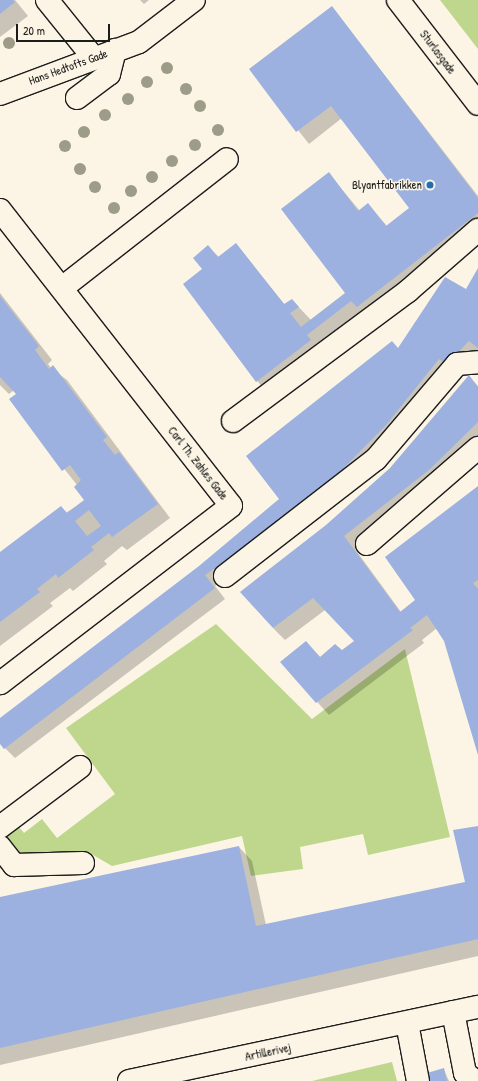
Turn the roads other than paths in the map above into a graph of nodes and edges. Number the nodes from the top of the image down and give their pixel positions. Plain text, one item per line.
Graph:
1 (47, 0) edge
2 (194, 0) edge
3 (398, 0) edge
4 (115, 50) junction
5 (93, 57) junction
6 (0, 94) edge
7 (78, 98) dead end
8 (478, 104) edge
9 (227, 159) dead end
10 (0, 210) edge
11 (478, 230) edge
12 (62, 288) junction
13 (478, 362) edge
14 (233, 421) dead end
15 (478, 448) edge
16 (367, 544) dead end
17 (225, 576) dead end
18 (0, 683) edge
19 (80, 767) dead end
20 (0, 827) edge
21 (0, 847) edge
22 (83, 863) dead end
23 (478, 1007) edge
24 (453, 1012) junction
25 (407, 1022) junction
26 (129, 1081) edge
27 (418, 1081) edge
28 (475, 1081) edge

1 - 5 street
2 - 4 street, Hans Hedtofts Gade
3 - 8 street, Sturlasgade
4 - 5 street, Hans Hedtofts Gade
4 - 7 street
5 - 6 street, Hans Hedtofts Gade
9 - 12 street
10 - 12 street, Carl Th. Zahles Gade
11 - 14 street
12 - 18 street, Carl Th. Zahles Gade
13 - 17 street
15 - 16 street
19 - 20 street
21 - 22 street
23 - 24 street, Artillerivej
24 - 25 street, Artillerivej
24 - 28 street
25 - 26 street, Artillerivej
25 - 27 street

